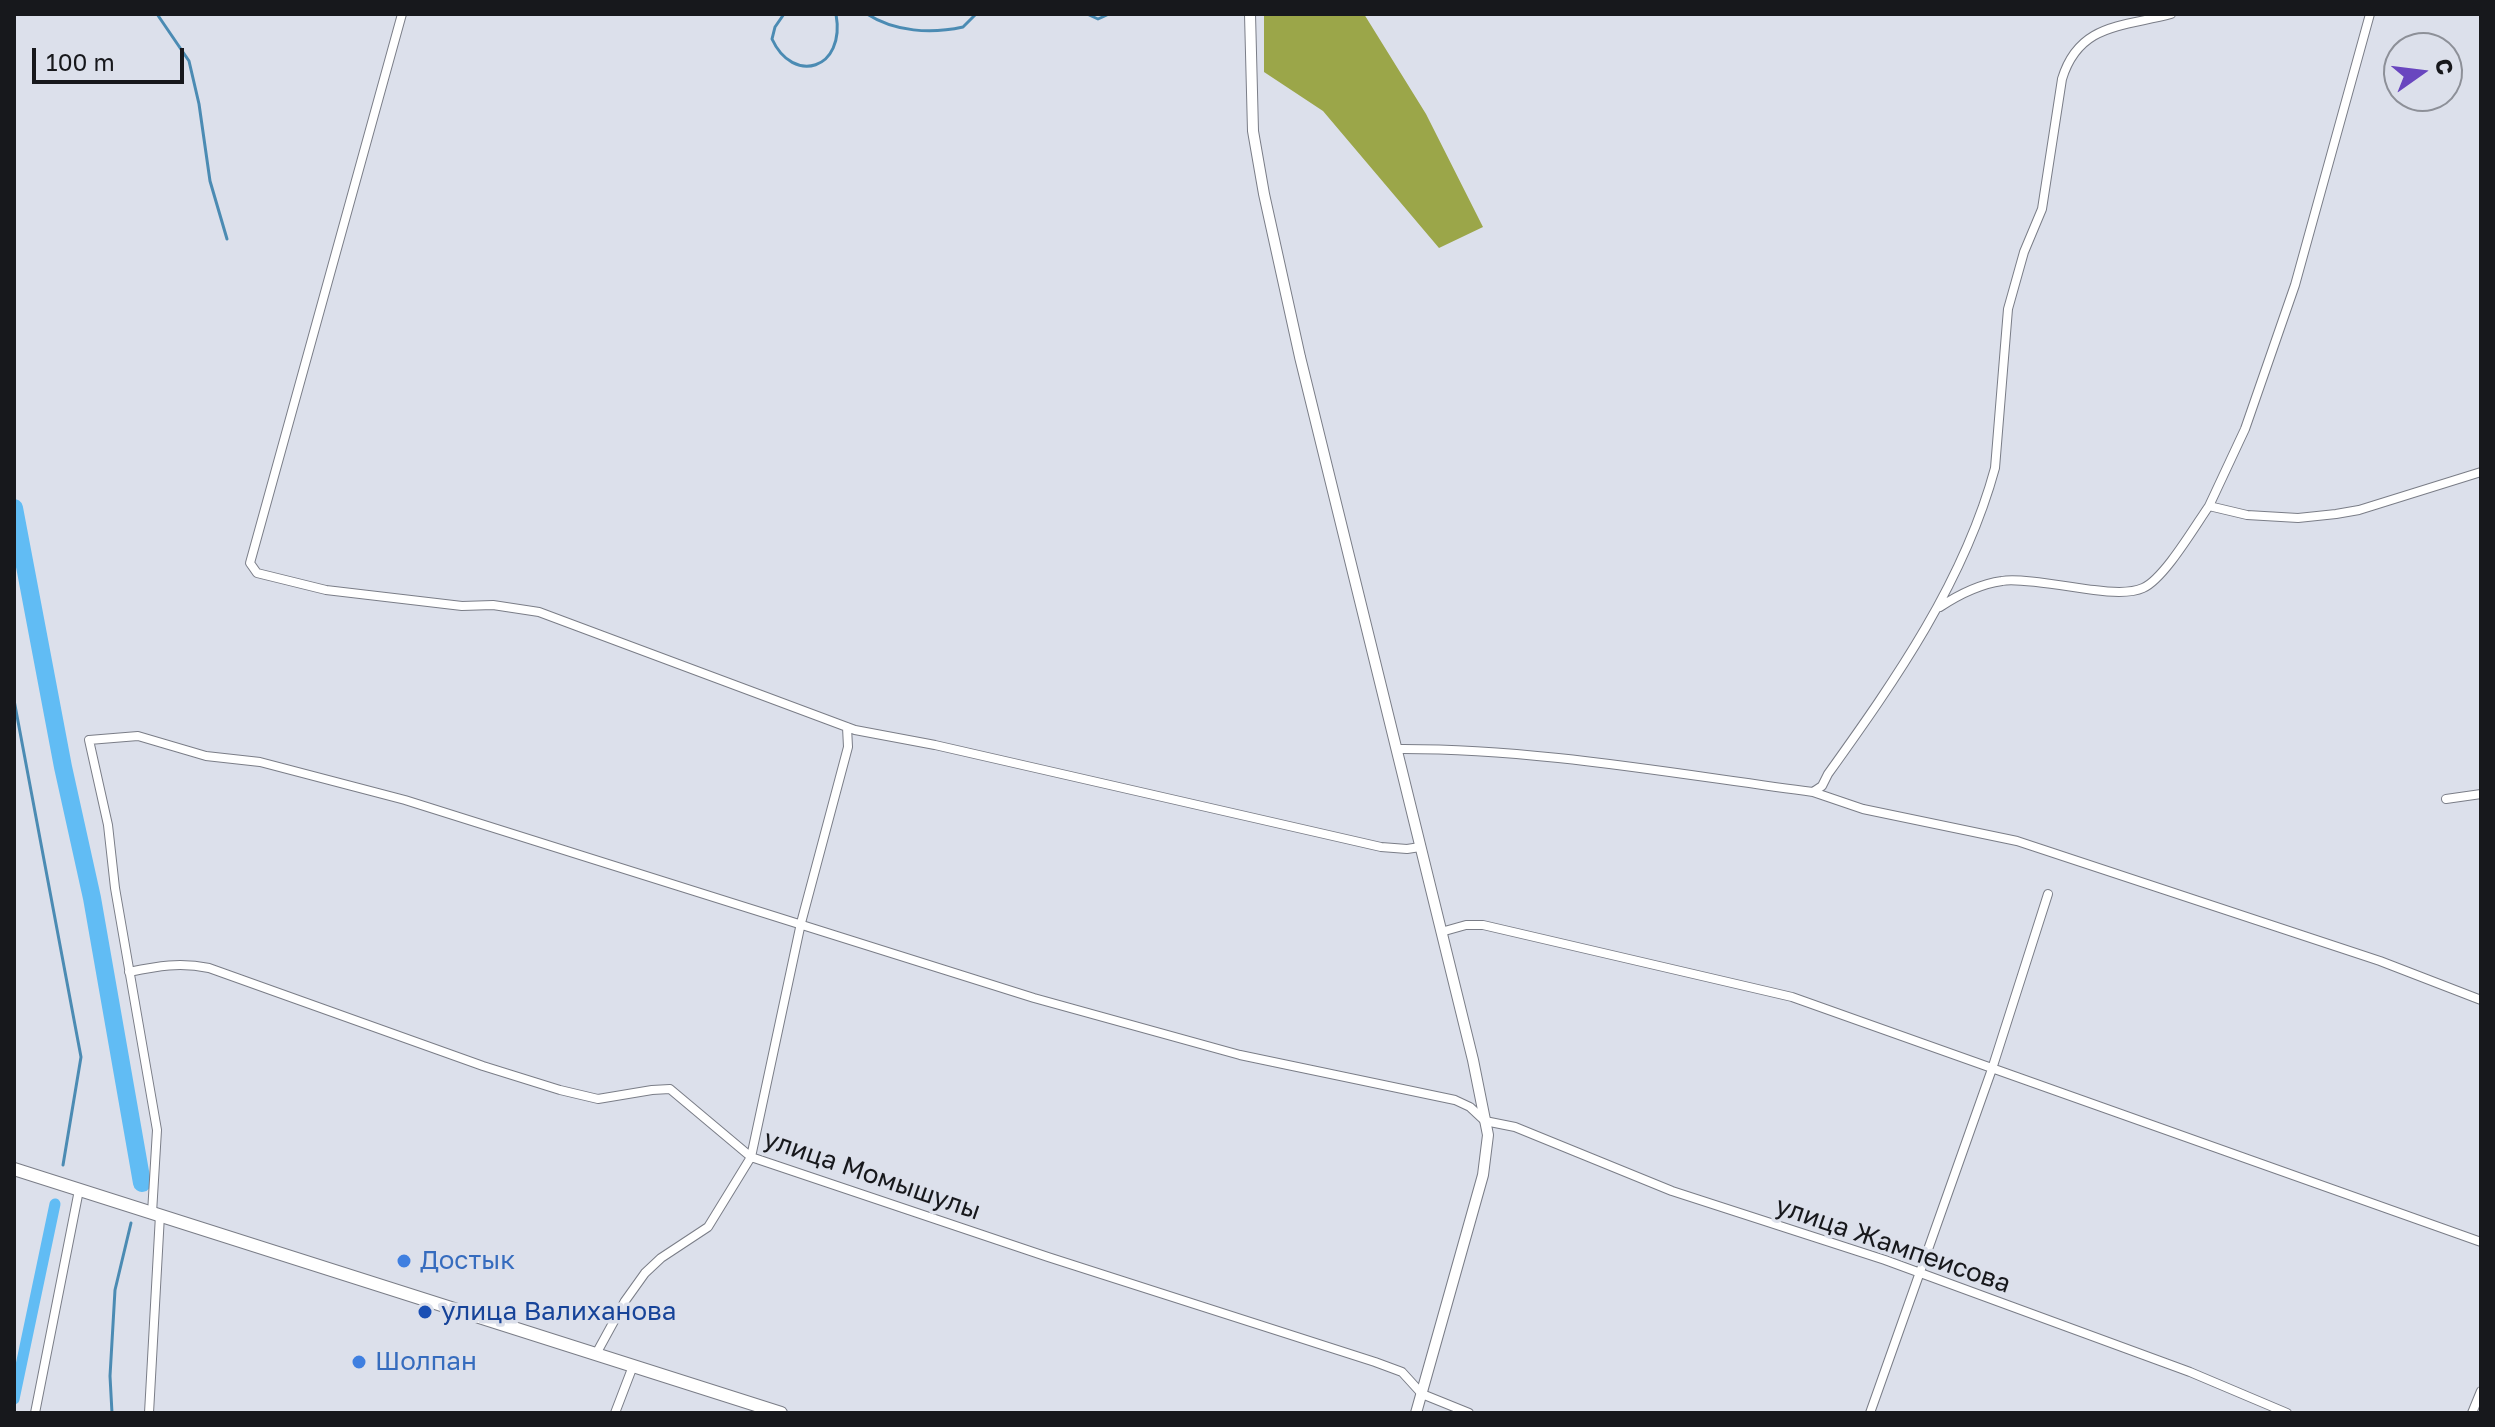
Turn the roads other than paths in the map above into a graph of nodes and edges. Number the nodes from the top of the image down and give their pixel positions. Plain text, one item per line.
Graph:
1 (402, 14) edge
2 (1250, 14) edge
3 (2171, 14) edge
4 (2370, 14) edge
5 (2481, 472) edge
6 (2209, 506) junction
7 (1939, 608) junction
8 (847, 727) junction
9 (1396, 749) junction
10 (1813, 792) junction
11 (2481, 794) edge
12 (2446, 799) dead end
13 (1420, 847) junction
14 (2048, 894) dead end
15 (801, 923) junction
16 (1441, 932) junction
17 (129, 972) junction
18 (2481, 1000) edge
19 (1992, 1069) junction
20 (1485, 1121) junction
21 (751, 1157) junction
22 (14, 1169) edge
23 (79, 1190) junction
24 (156, 1214) junction
25 (2481, 1242) edge
26 (1918, 1272) junction
27 (596, 1354) junction
28 (633, 1366) junction
29 (2481, 1391) edge
30 (1422, 1394) junction
31 (35, 1413) edge
32 (149, 1413) edge
33 (615, 1413) edge
34 (781, 1413) edge
35 (1416, 1413) edge
36 (1469, 1413) edge
37 (1870, 1413) edge
38 (2287, 1413) edge
39 (2472, 1413) edge

1 - 8 street
2 - 9 street
3 - 7 street
4 - 6 street
5 - 6 street
6 - 7 street
7 - 10 street
8 - 13 street
8 - 15 street
9 - 10 street
9 - 13 street
10 - 18 street
11 - 12 street
13 - 16 street
14 - 19 street
15 - 17 street, улица Жампеисова
15 - 20 street, улица Жампеисова
15 - 21 street
16 - 19 street
16 - 20 street
17 - 21 street, улица Момышулы
17 - 24 street
19 - 25 street
19 - 26 street
20 - 26 street, улица Жампеисова
20 - 30 street
21 - 27 street
21 - 30 street, улица Момышулы
22 - 23 main road
23 - 24 main road
23 - 31 street
24 - 27 main road
24 - 32 street
26 - 37 street
26 - 38 street, улица Жампеисова
27 - 28 main road
28 - 33 street
28 - 34 main road
29 - 39 street
30 - 35 street
30 - 36 street, улица Момышулы

